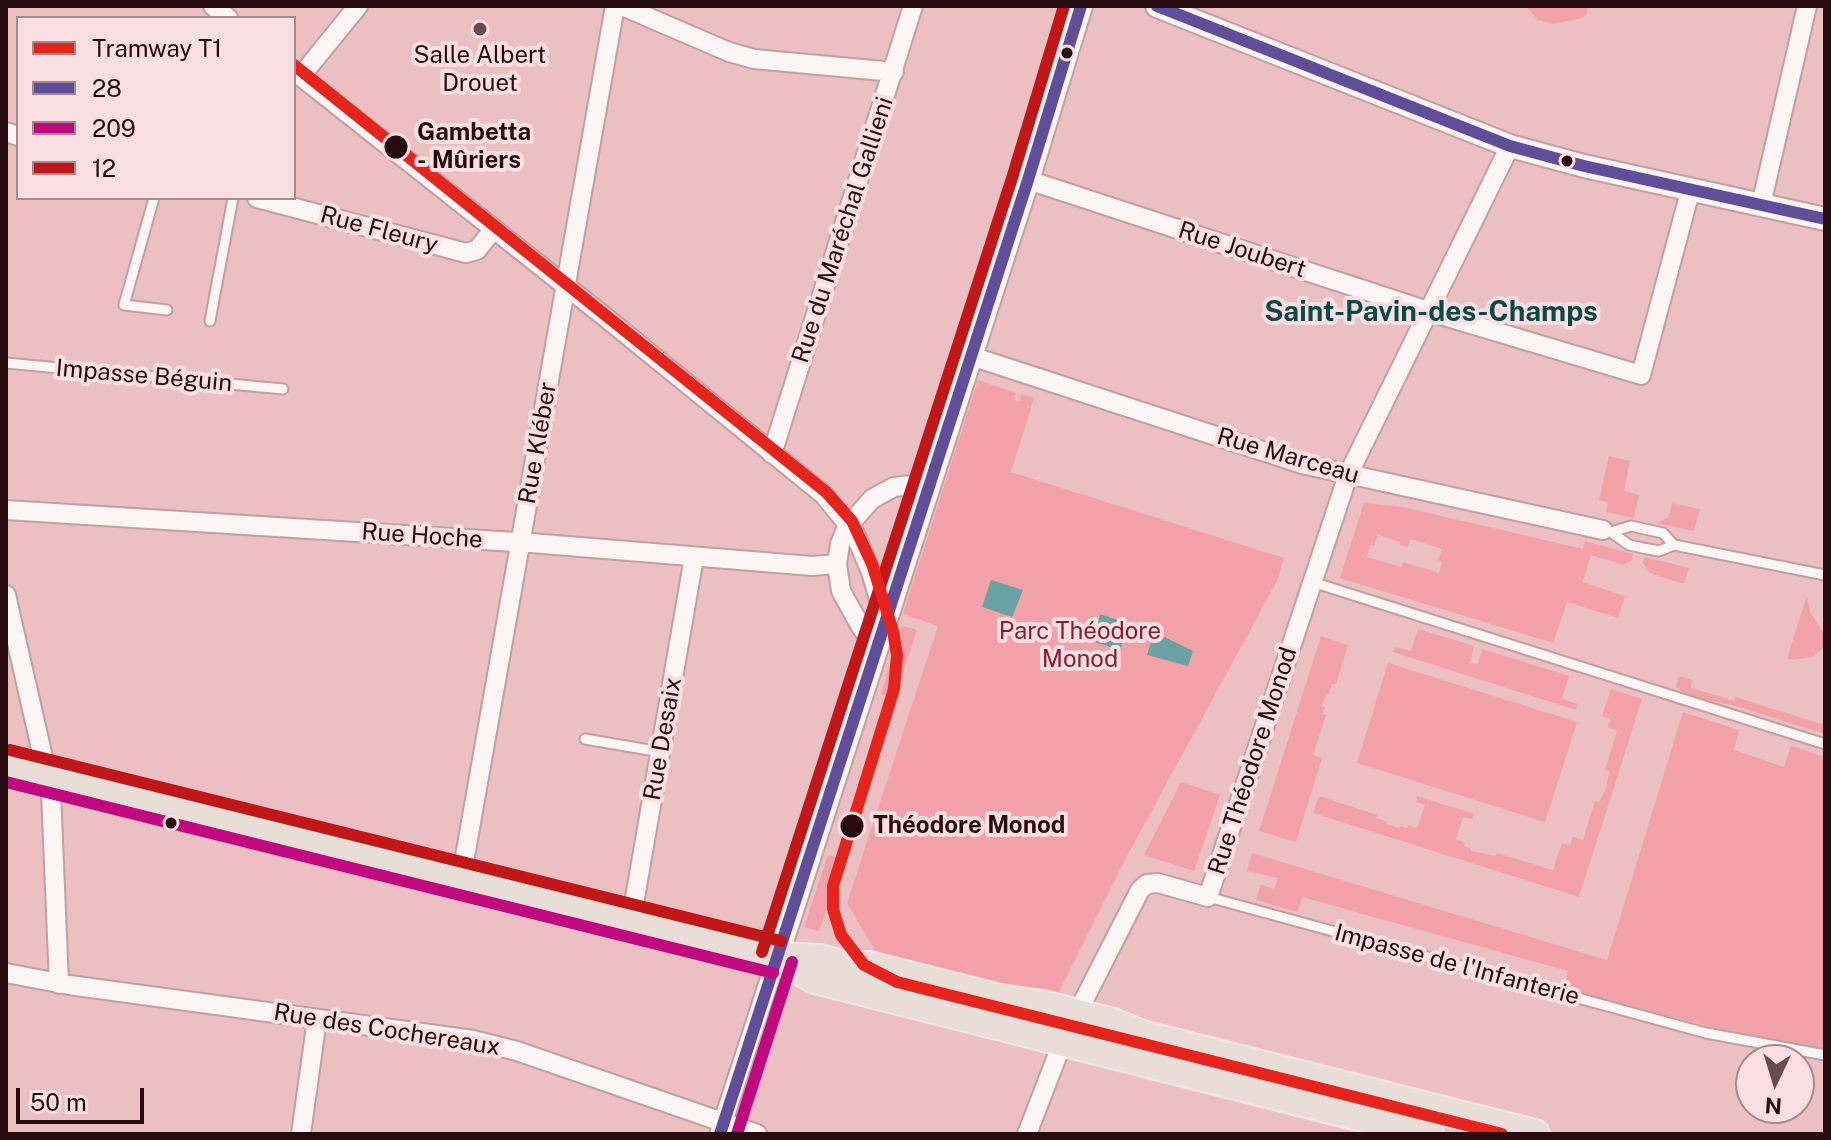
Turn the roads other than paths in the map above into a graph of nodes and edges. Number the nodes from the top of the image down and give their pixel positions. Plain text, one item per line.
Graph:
1 (358, 6) edge
2 (615, 6) edge
3 (622, 6) edge
4 (913, 6) edge
5 (1081, 6) edge
6 (1157, 6) edge
7 (1807, 6) edge
8 (894, 72) junction
9 (298, 74) edge
10 (1510, 146) junction
11 (1028, 180) junction
12 (1691, 188) junction
13 (153, 200) edge
14 (233, 200) edge
15 (265, 200) edge
16 (1761, 205) junction
17 (1825, 219) edge
18 (493, 230) junction
19 (566, 288) junction
20 (167, 310) dead end
21 (1429, 311) junction
22 (210, 321) dead end
23 (971, 356) junction
24 (6, 363) edge
25 (283, 389) dead end
26 (772, 454) junction
27 (1348, 475) junction
28 (930, 483) junction
29 (6, 510) edge
30 (849, 524) junction
31 (1607, 531) junction
32 (520, 542) junction
33 (1674, 545) junction
34 (694, 557) junction
35 (837, 564) junction
36 (1825, 575) edge
37 (1312, 582) junction
38 (6, 595) edge
39 (886, 622) junction
40 (878, 648) junction
41 (585, 739) dead end
42 (1825, 744) edge
43 (661, 752) junction
44 (6, 766) edge
45 (48, 776) junction
46 (461, 879) junction
47 (1208, 897) junction
48 (631, 921) junction
49 (777, 957) junction
50 (6, 973) edge
51 (59, 984) junction
52 (1078, 1011) junction
53 (317, 1019) junction
54 (1063, 1041) junction
55 (1825, 1055) edge
56 (721, 1128) edge
57 (301, 1134) edge
58 (757, 1134) edge
59 (1027, 1134) edge
60 (1429, 1134) edge
61 (1535, 1134) edge

1 - 9 street
2 - 19 street, Rue Kléber
3 - 8 street
4 - 8 street, Rue du Maréchal Gallieni
5 - 11 street
6 - 10 street
7 - 16 street
8 - 26 street, Rue du Maréchal Gallieni
9 - 18 street
10 - 12 street
10 - 21 street, Rue Théodore Monod
11 - 21 street, Rue Joubert
11 - 23 street
12 - 16 street
12 - 21 street, Rue Joubert
13 - 20 lane
14 - 22 lane
15 - 18 street, Rue Fleury
16 - 17 street
18 - 19 street
19 - 26 street
19 - 32 street, Rue Kléber
21 - 27 street, Rue Théodore Monod
23 - 27 street, Rue Marceau
23 - 28 street
24 - 25 lane, Impasse Béguin
26 - 30 street
27 - 31 street, Rue Marceau
27 - 37 street, Rue Théodore Monod
28 - 30 street
28 - 39 street
29 - 32 street, Rue Hoche
30 - 35 street
30 - 39 street
31 - 33 lane, Rue Marceau
31 - 33 lane, Rue Marceau
32 - 34 street, Rue Hoche
32 - 46 street, Rue Kléber
33 - 36 lane, Rue Marceau
34 - 35 street, Rue Hoche
34 - 43 street, Rue Desaix
35 - 40 street
37 - 42 lane
37 - 47 street, Rue Théodore Monod
38 - 45 street
39 - 40 street
40 - 49 street
41 - 43 lane
43 - 48 street, Rue Desaix
44 - 45 main road
45 - 46 main road
45 - 51 street
46 - 48 main road
47 - 52 street, Rue Théodore Monod
47 - 55 lane, Impasse de l'Infanterie
48 - 49 main road
49 - 52 main road
49 - 54 main road
49 - 56 street
50 - 51 street, Rue des Cochereaux
51 - 53 street, Rue des Cochereaux
52 - 54 street, Rue Théodore Monod
52 - 61 main road
53 - 56 street, Rue des Cochereaux
53 - 57 street
54 - 59 street, Rue Théodore Monod
54 - 60 main road
56 - 58 street, Rue des Cochereaux

